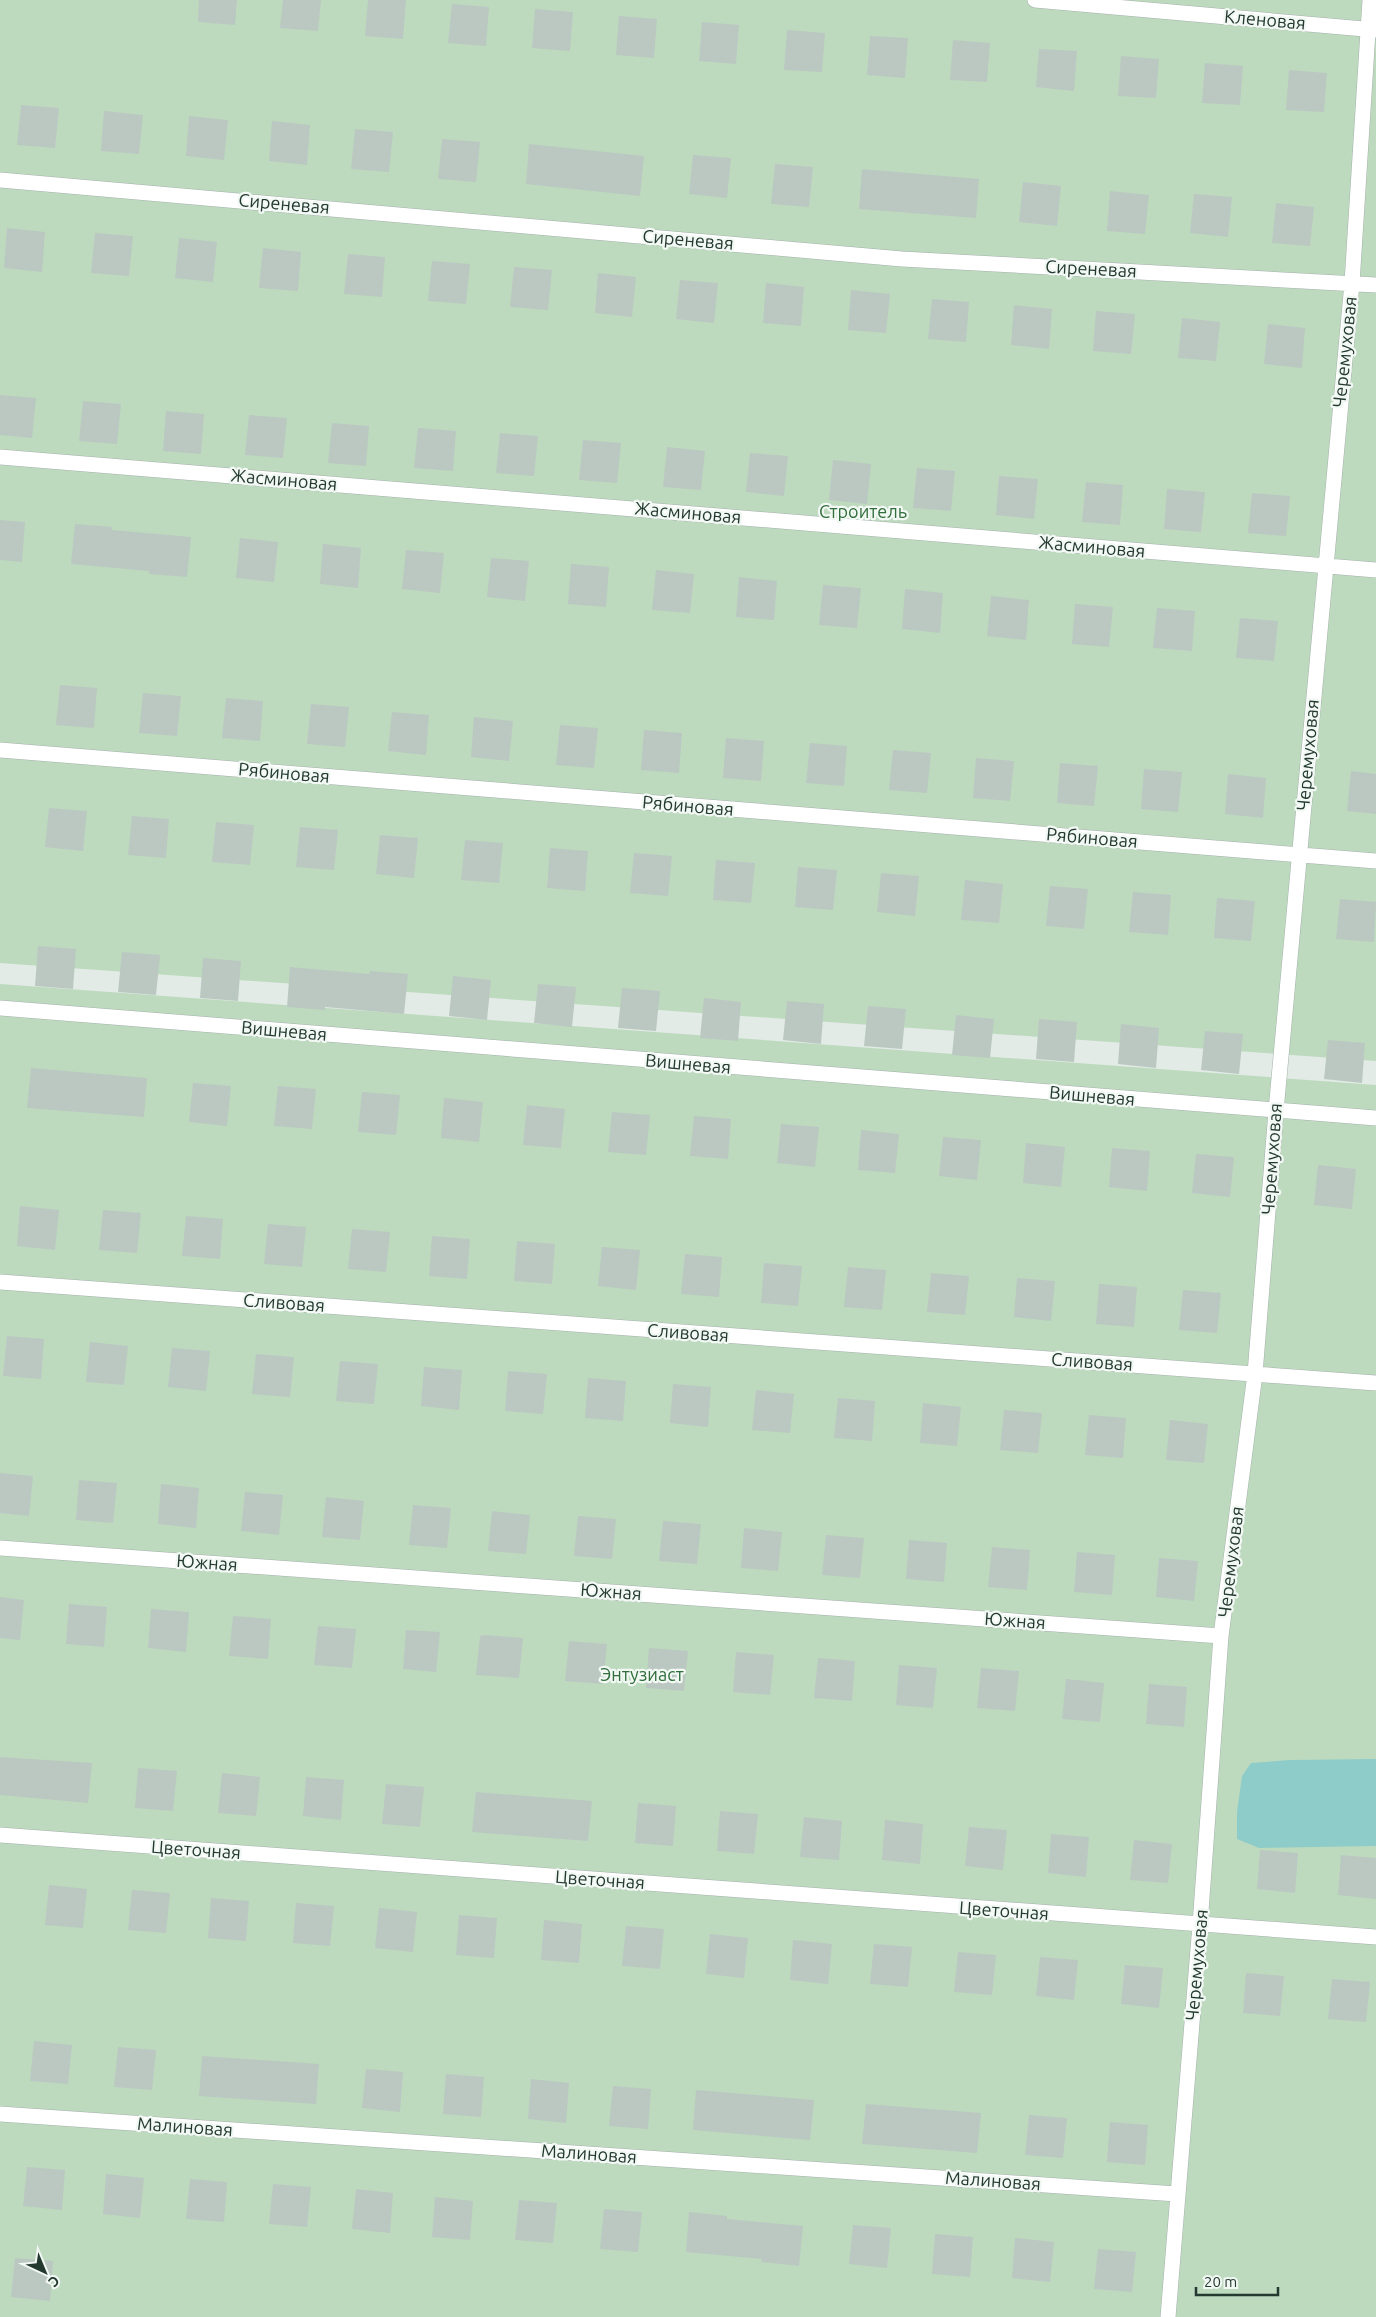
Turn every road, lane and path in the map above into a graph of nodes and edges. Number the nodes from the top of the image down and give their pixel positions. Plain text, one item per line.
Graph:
1 (1035, 0) edge
2 (1370, 0) edge
3 (1371, 30) edge
4 (0, 180) edge
5 (1352, 283) junction
6 (1376, 285) edge
7 (0, 457) edge
8 (1325, 566) junction
9 (1376, 570) edge
10 (0, 750) edge
11 (1299, 855) junction
12 (1376, 861) edge
13 (0, 1008) edge
14 (1276, 1111) junction
15 (1376, 1118) edge
16 (0, 1282) edge
17 (1256, 1374) junction
18 (1376, 1383) edge
19 (0, 1548) edge
20 (1222, 1636) junction
21 (0, 1835) edge
22 (1200, 1925) junction
23 (1376, 1938) edge
24 (0, 2114) edge
25 (1177, 2194) junction
26 (1168, 2317) edge

1 - 3 street, Кленовая
2 - 3 street, Черемуховая
3 - 5 street, Черемуховая
4 - 5 street, Сиреневая
5 - 6 street, Сиреневая
5 - 8 street, Черемуховая
7 - 8 street, Жасминовая
8 - 9 street, Жасминовая
8 - 11 street, Черемуховая
10 - 11 street, Рябиновая
11 - 12 street, Рябиновая
11 - 14 street, Черемуховая
13 - 14 street, Вишневая
14 - 15 street, Вишневая
14 - 17 street, Черемуховая
16 - 17 street, Сливовая
17 - 18 street, Сливовая
17 - 20 street, Черемуховая
19 - 20 street, Южная
20 - 22 street, Черемуховая
21 - 22 street, Цветочная
22 - 23 street, Цветочная
22 - 25 street, Черемуховая
24 - 25 street, Малиновая
25 - 26 street, Черемуховая

